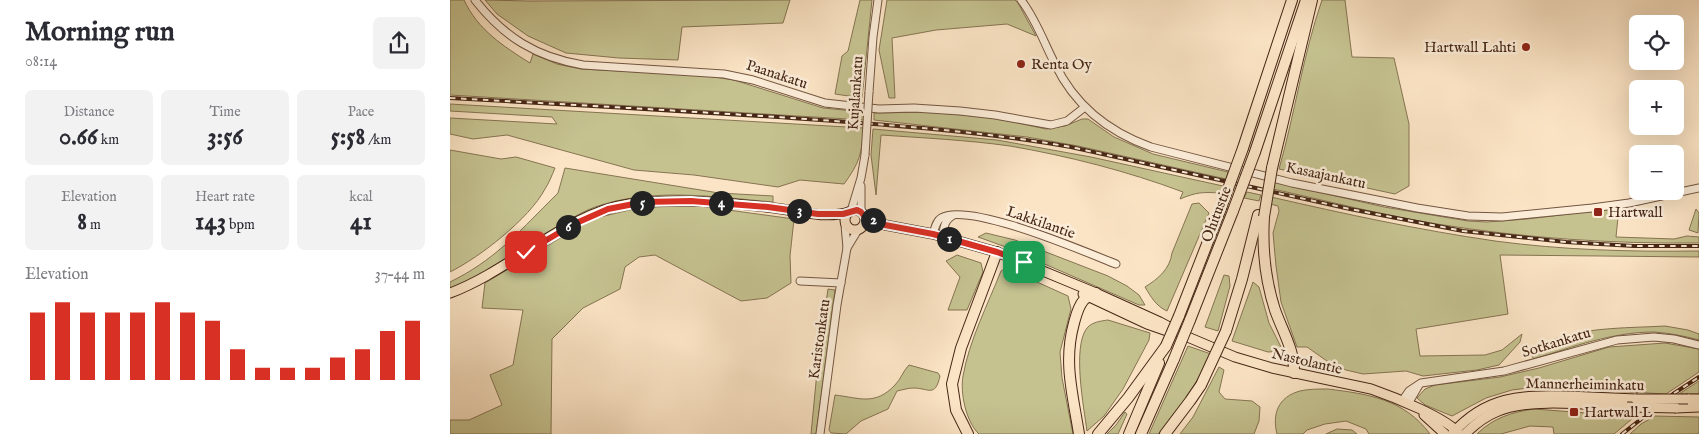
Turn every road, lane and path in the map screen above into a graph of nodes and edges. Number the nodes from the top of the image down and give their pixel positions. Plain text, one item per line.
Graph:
1 (475, 0) edge
2 (879, 0) edge
3 (1021, 0) edge
4 (1292, 0) edge
5 (1306, 0) edge
6 (1312, 0) edge
7 (1085, 108) junction
8 (861, 178) junction
9 (1699, 188) edge
10 (850, 211) junction
11 (818, 214) junction
12 (955, 215) junction
13 (1261, 216) junction
14 (862, 222) junction
15 (845, 224) junction
16 (933, 234) junction
17 (942, 237) junction
18 (847, 248) junction
19 (997, 252) junction
20 (1116, 264) dead end
21 (800, 281) dead end
22 (841, 284) junction
23 (450, 293) edge
24 (1092, 295) junction
25 (1699, 345) edge
26 (1166, 346) junction
27 (1294, 373) junction
28 (1699, 399) edge
29 (1405, 402) junction
30 (1699, 407) edge
31 (1419, 409) junction
32 (1458, 433) edge
33 (820, 434) edge
34 (968, 434) edge
35 (1079, 434) edge
36 (1098, 434) edge
37 (1128, 434) edge
38 (1141, 434) edge
39 (1165, 434) edge
40 (1445, 434) edge

1 - 7 street, Paanakatu
2 - 8 street, Kujalankatu, bridge
3 - 7 street, Kasaajankatu
4 - 26 highway, Ohitustie, bridge
5 - 38 highway, Ohitustie, bridge
6 - 13 highway, bridge
7 - 9 street, Kasaajankatu
8 - 10 street, Kujalankatu
8 - 14 street, Kujalankatu
10 - 11 main road
10 - 14 main road
10 - 15 main road
11 - 15 main road
11 - 23 main road
12 - 16 street
12 - 17 street
12 - 20 street, Lakkilantie
13 - 27 highway
13 - 39 highway, bridge
14 - 15 main road
14 - 16 main road, Nastolantie
14 - 18 street, Karistonkatu
15 - 18 street, Karistonkatu
16 - 17 main road, Nastolantie
17 - 19 main road, Nastolantie
18 - 22 street, Karistonkatu
19 - 24 main road, Nastolantie
19 - 34 highway
21 - 22 street
22 - 33 street, Karistonkatu
24 - 27 main road, Nastolantie
24 - 35 highway
25 - 29 street, Sotkankatu
26 - 36 highway
26 - 37 highway, Ohitustie
27 - 29 main road, Nastolantie
28 - 32 main road, Mannerheiminkatu, bridge
29 - 31 main road, Nastolantie
30 - 32 main road, Mannerheiminkatu, bridge
31 - 32 main road, Nastolantie
31 - 40 main road, Nastolantie

